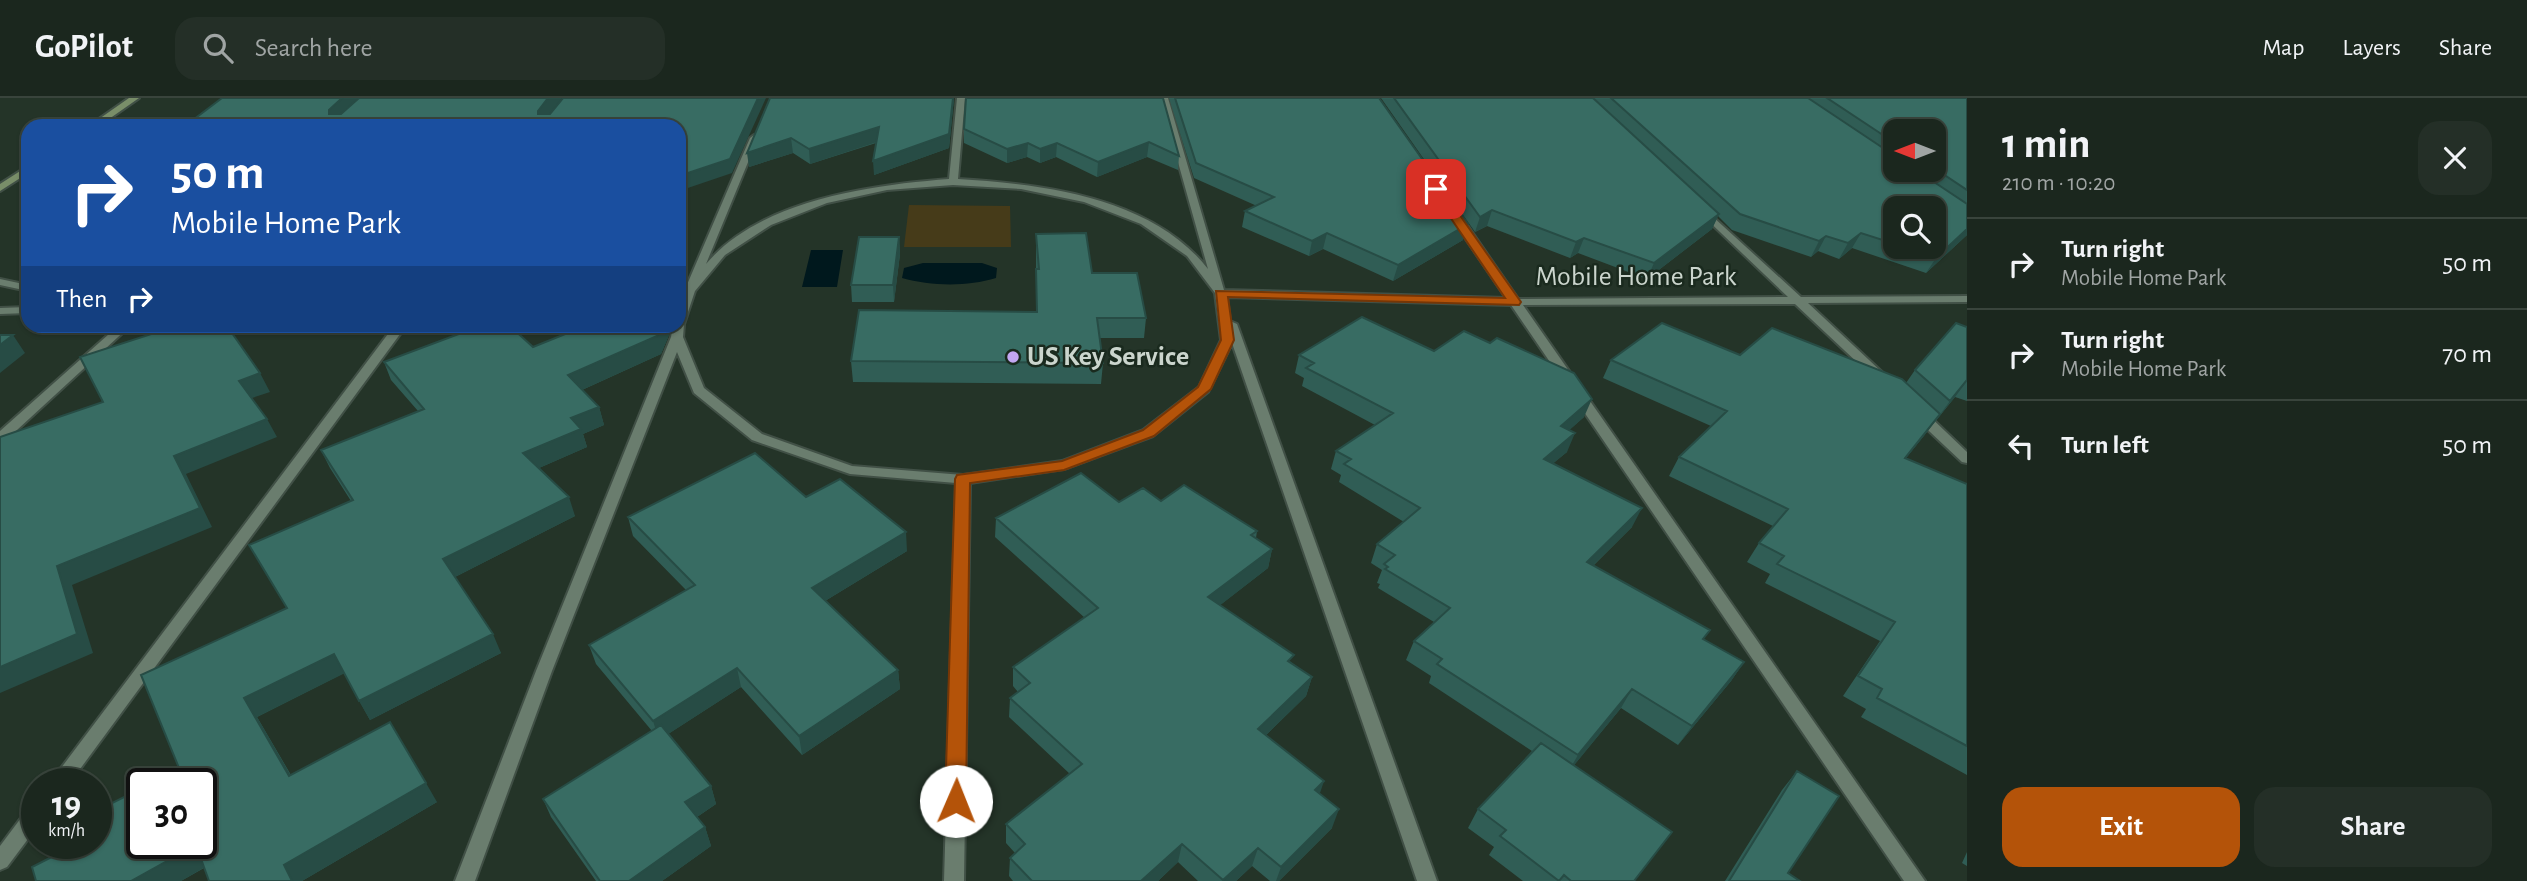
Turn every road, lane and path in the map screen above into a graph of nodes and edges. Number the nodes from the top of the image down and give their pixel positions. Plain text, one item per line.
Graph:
1 (135, 98) edge
2 (961, 98) edge
3 (1164, 98) edge
4 (104, 119) edge
5 (760, 124) edge
6 (21, 174) edge
7 (953, 182) junction
8 (0, 188) edge
9 (1690, 199) edge
10 (1444, 200) edge
11 (0, 282) edge
12 (21, 286) edge
13 (686, 286) edge
14 (686, 288) edge
15 (1221, 293) junction
16 (1967, 299) edge
17 (1798, 300) junction
18 (1514, 302) junction
19 (21, 310) edge
20 (0, 311) edge
21 (116, 333) edge
22 (395, 333) edge
23 (675, 333) edge
24 (682, 333) edge
25 (1888, 384) edge
26 (1908, 403) edge
27 (0, 438) edge
28 (1967, 459) edge
29 (962, 479) junction
30 (70, 768) edge
31 (21, 833) edge
32 (0, 861) edge
33 (465, 881) edge
34 (954, 881) edge
35 (1427, 881) edge
36 (1915, 881) edge

1 - 4 main road
2 - 7 street
3 - 15 street
5 - 13 street
6 - 8 main road
7 - 14 street
7 - 15 street
9 - 17 street
10 - 18 street
11 - 12 street
15 - 18 street, Mobile Home Park
15 - 29 street
15 - 35 street
16 - 17 street, Mobile Home Park
17 - 18 street, Mobile Home Park
17 - 25 street
18 - 36 street
19 - 20 street
21 - 27 street
22 - 30 street
23 - 33 street
24 - 29 street
26 - 28 street
29 - 34 street
31 - 32 street

